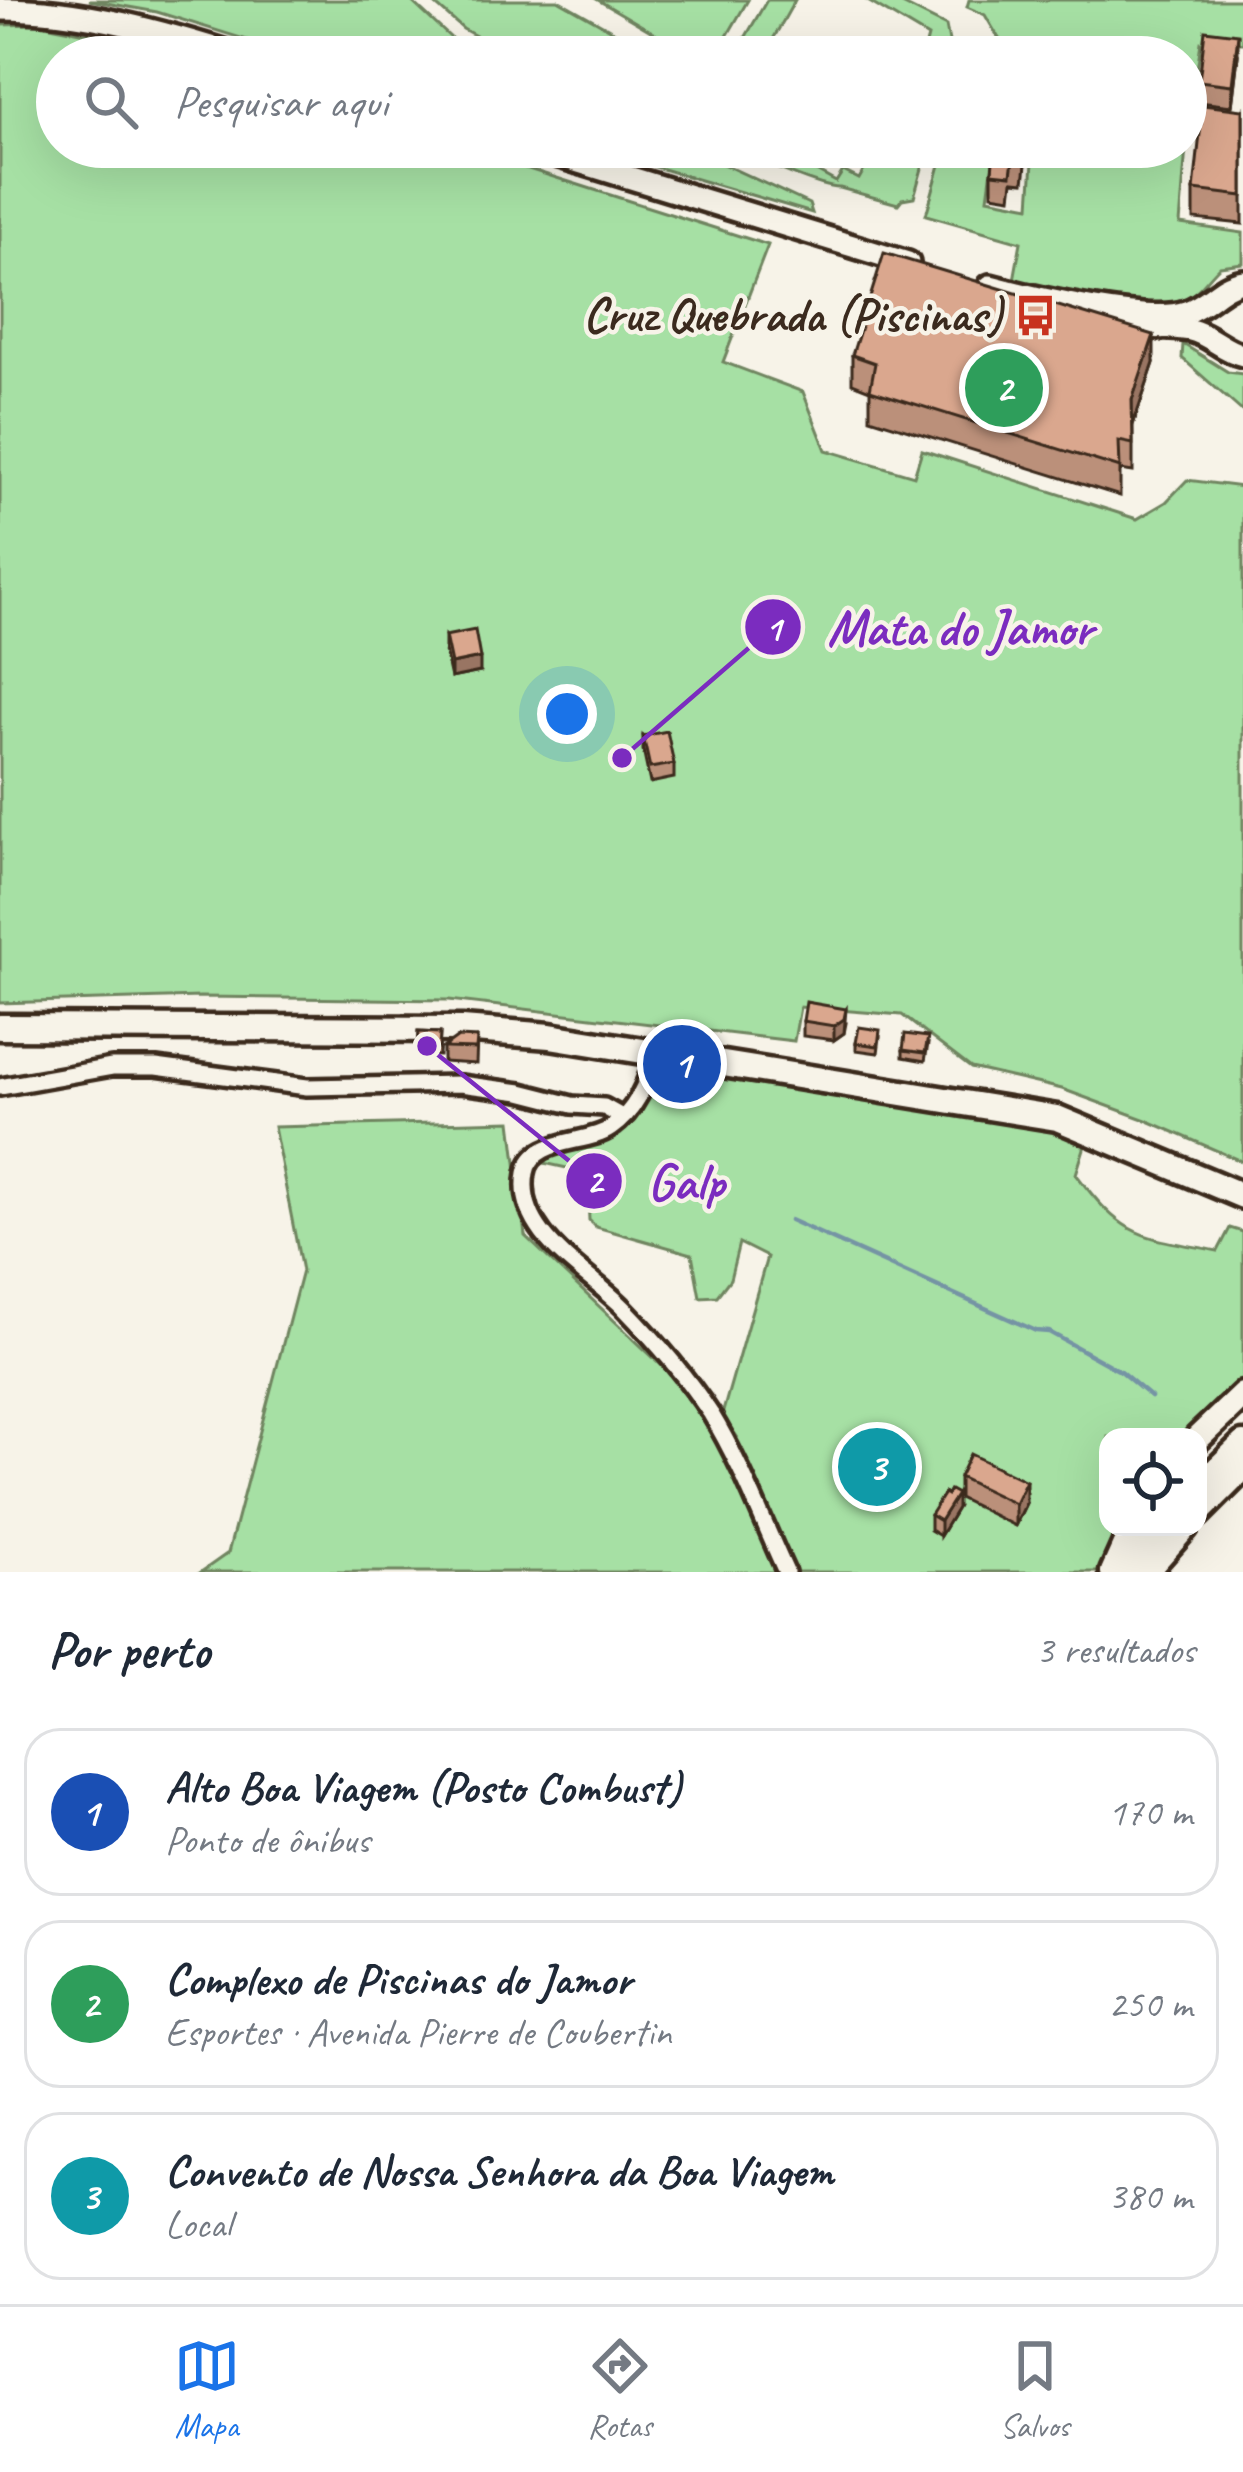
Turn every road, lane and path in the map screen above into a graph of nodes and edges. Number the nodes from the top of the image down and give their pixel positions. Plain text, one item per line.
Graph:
1 (0, 9) edge
2 (174, 36) edge
3 (599, 168) edge
4 (935, 271) edge
5 (1243, 281) edge
6 (976, 282) edge
7 (1216, 294) junction
8 (1063, 304) junction
9 (1219, 345) junction
10 (1243, 355) edge
11 (0, 1012) edge
12 (0, 1027) edge
13 (655, 1051) junction
14 (0, 1087) edge
15 (622, 1117) junction
16 (1243, 1180) edge
17 (1243, 1196) edge
18 (1243, 1395) edge
19 (1207, 1429) edge
20 (1243, 1444) edge
21 (1243, 1468) edge
22 (1207, 1479) edge
23 (1207, 1504) edge
24 (1129, 1536) edge
25 (1155, 1536) edge
26 (1177, 1536) edge
27 (786, 1572) edge
28 (1113, 1572) edge
29 (1127, 1572) edge
30 (1145, 1572) edge

1 - 2 street
3 - 4 street
5 - 7 street
6 - 8 street
7 - 8 street
7 - 9 street
8 - 9 street
9 - 10 street
11 - 16 main road
12 - 13 main road
13 - 15 street
13 - 17 main road
14 - 15 street
15 - 27 street
18 - 19 main road
20 - 22 main road
21 - 23 main road
24 - 28 main road
25 - 29 main road
26 - 30 main road

